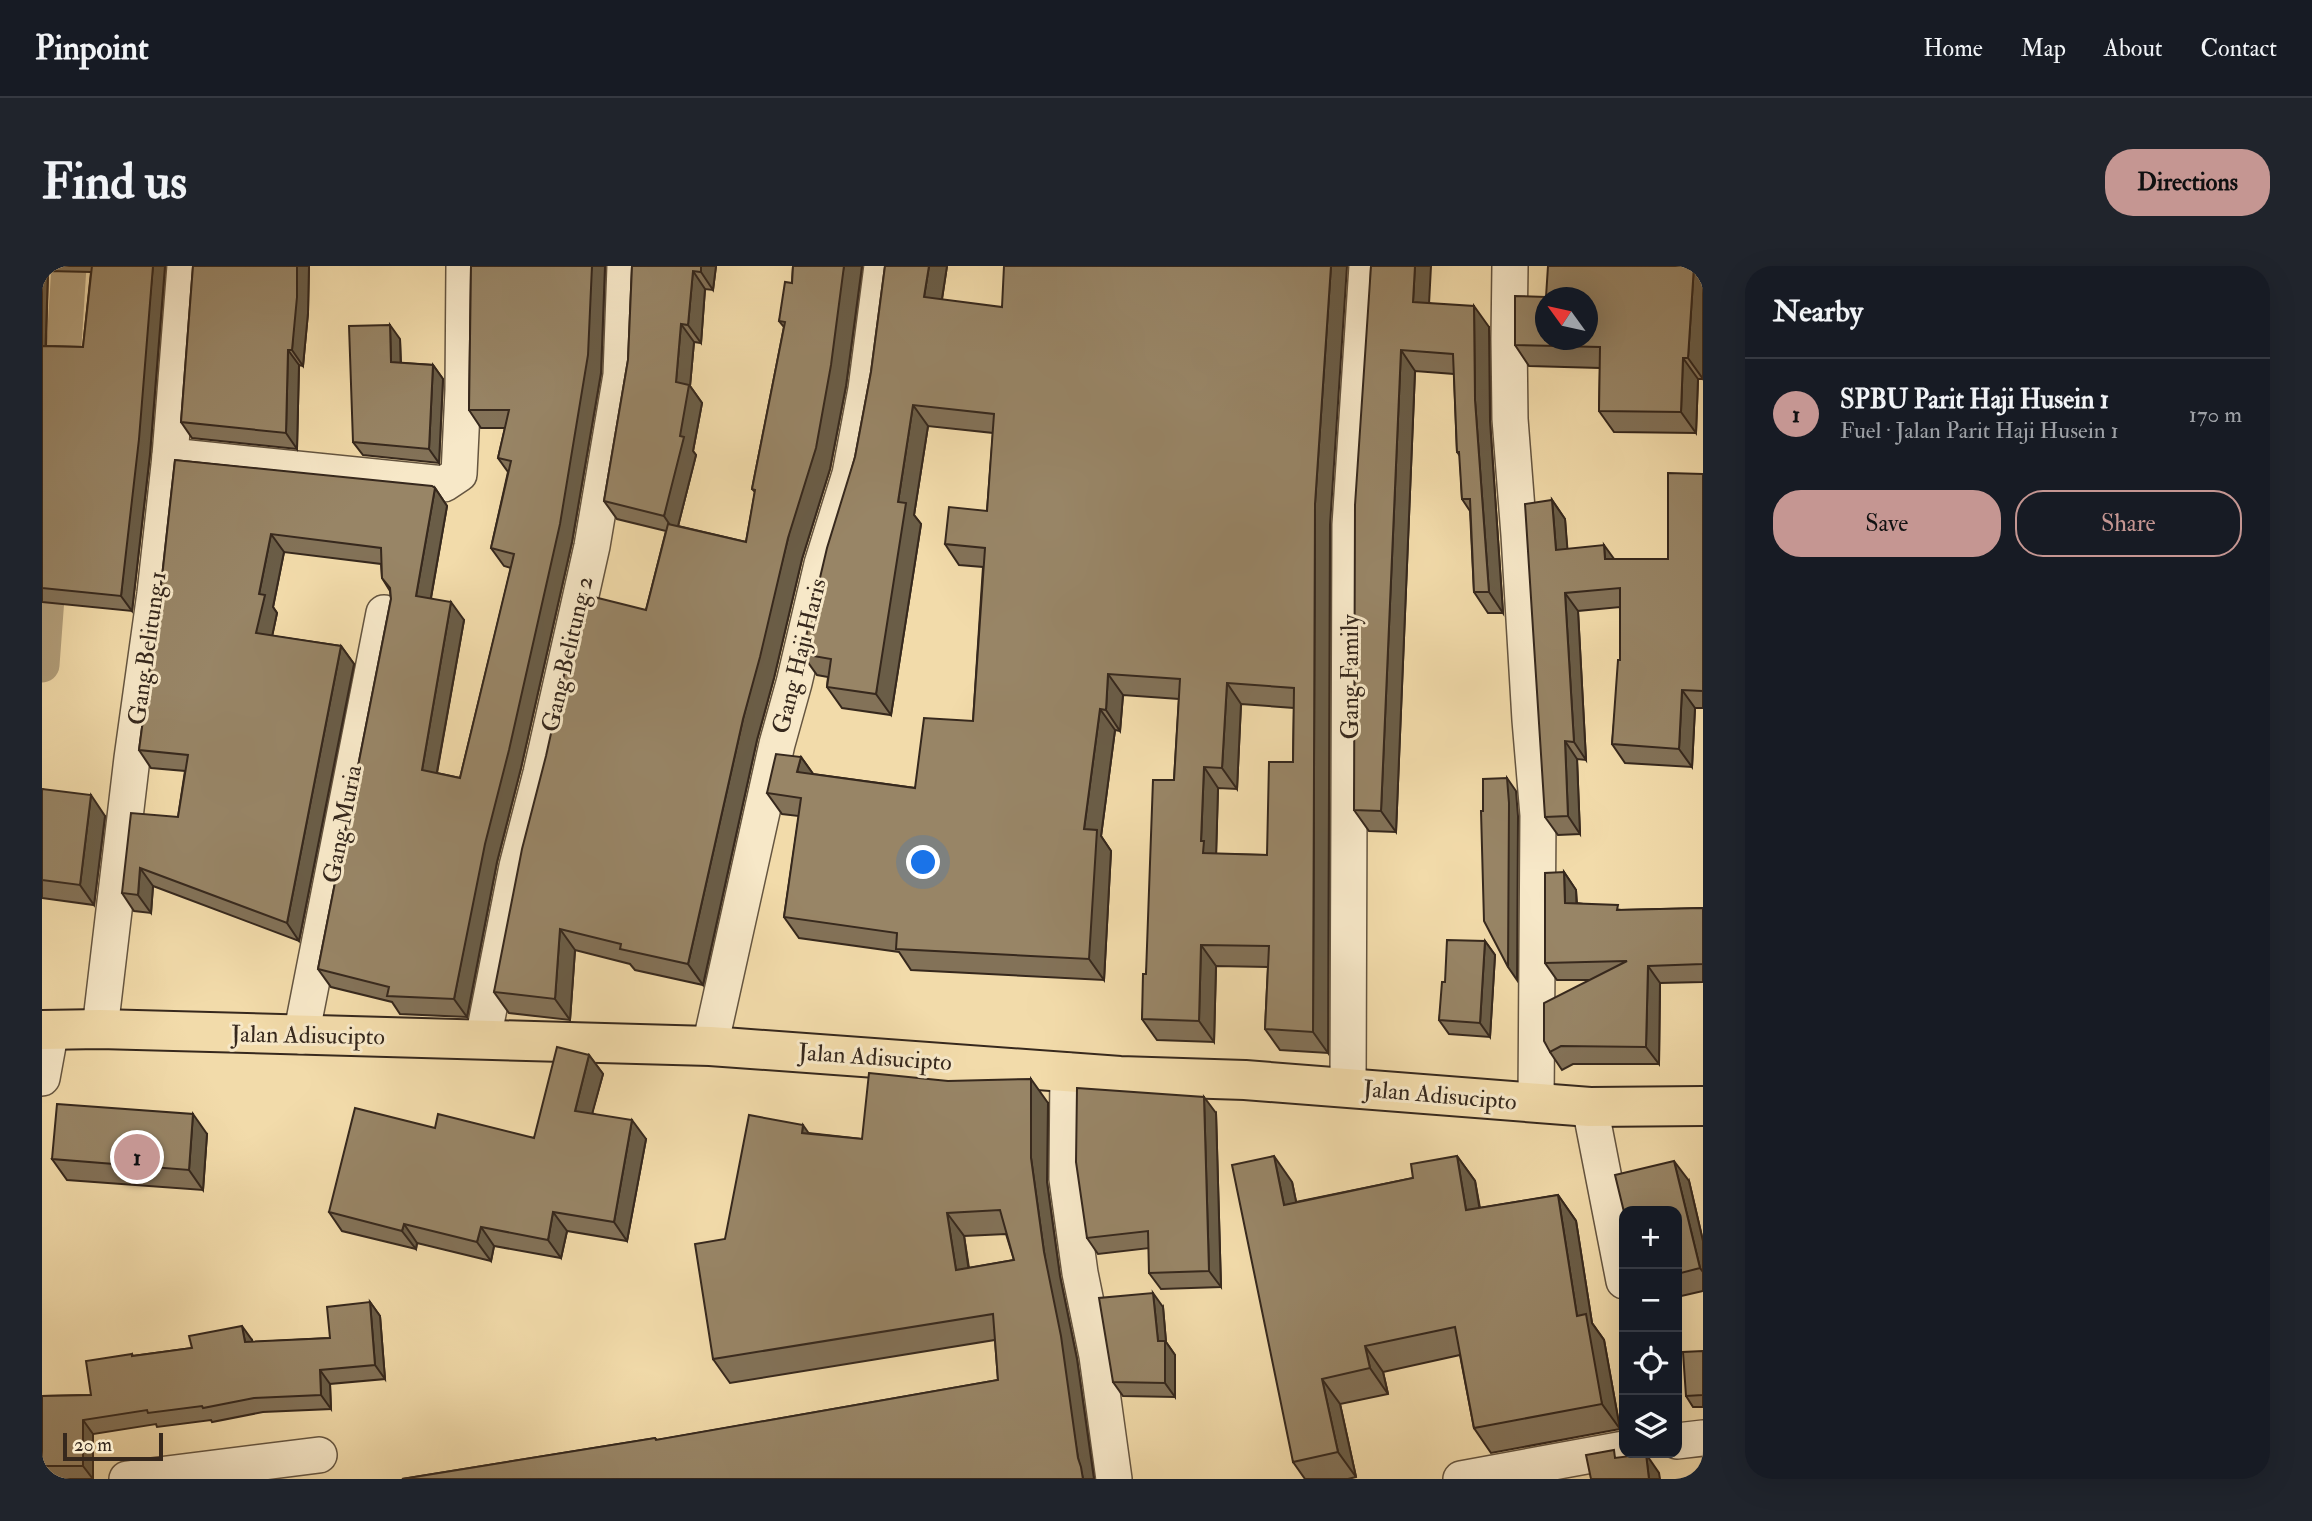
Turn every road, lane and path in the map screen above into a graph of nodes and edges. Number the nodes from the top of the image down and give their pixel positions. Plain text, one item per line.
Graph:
1 (185, 266) edge
2 (464, 266) edge
3 (625, 266) edge
4 (882, 266) edge
5 (1367, 266) edge
6 (1510, 266) edge
7 (170, 456) junction
8 (384, 613) dead end
9 (100, 1029) junction
10 (46, 1030) edge
11 (301, 1036) junction
12 (483, 1039) junction
13 (710, 1046) junction
14 (1068, 1071) junction
15 (42, 1078) edge
16 (1348, 1088) junction
17 (1536, 1103) junction
18 (1703, 1106) edge
19 (1590, 1107) junction
20 (1622, 1269) edge
21 (1703, 1438) edge
22 (1682, 1440) edge
23 (1619, 1450) edge
24 (319, 1455) dead end
25 (1530, 1472) edge
26 (127, 1479) edge
27 (1114, 1479) edge
28 (1461, 1479) edge

1 - 7 street, Gang Belitung 1
2 - 7 street
3 - 12 street, Gang Belitung 2
4 - 13 street, Gang Haji Haris
5 - 16 street, Gang Family
6 - 17 street
7 - 9 street, Gang Belitung 1
8 - 11 street, Gang Muria
9 - 10 main road, Jalan Adisucipto
9 - 11 main road, Jalan Adisucipto
10 - 15 street
11 - 12 main road, Jalan Adisucipto
12 - 13 main road, Jalan Adisucipto
13 - 14 main road, Jalan Adisucipto
14 - 16 main road, Jalan Adisucipto
14 - 27 street
16 - 17 main road, Jalan Adisucipto
17 - 19 main road, Jalan Adisucipto
18 - 19 main road, Jalan Adisucipto
19 - 20 street
21 - 22 street
23 - 25 street
24 - 26 street
25 - 28 street

